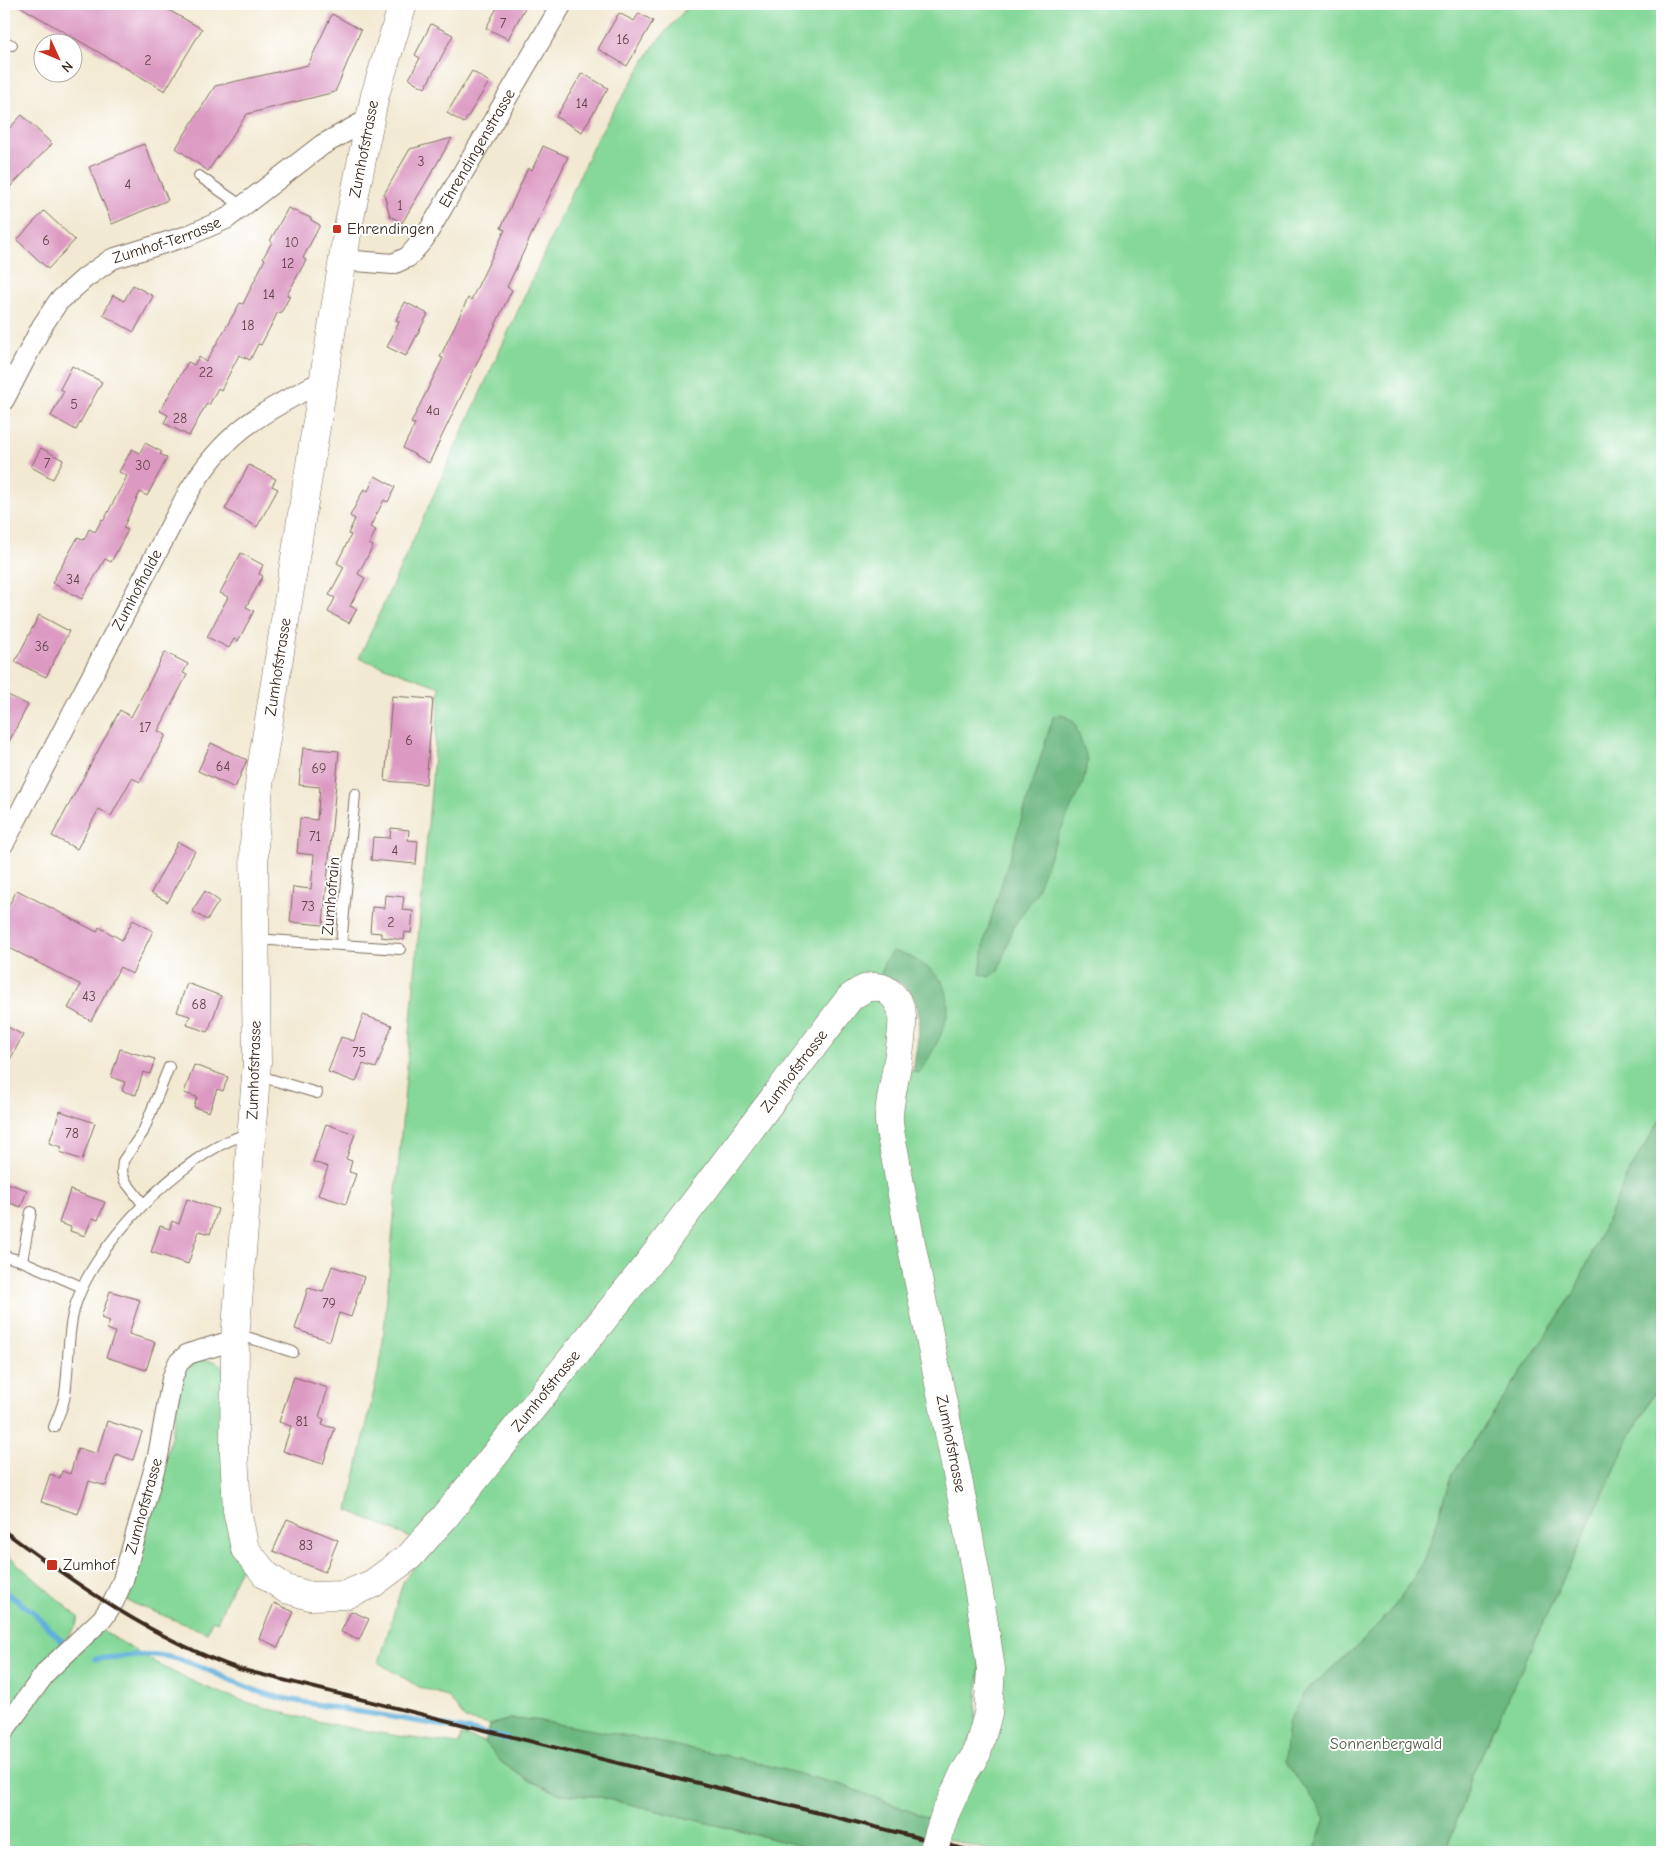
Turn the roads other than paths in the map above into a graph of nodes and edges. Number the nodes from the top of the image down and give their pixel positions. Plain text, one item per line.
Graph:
1 (403, 4) edge
2 (562, 4) edge
3 (369, 119) junction
4 (199, 176) dead end
5 (242, 206) junction
6 (343, 260) junction
7 (323, 384) junction
8 (4, 400) edge
9 (355, 794) dead end
10 (4, 843) edge
11 (255, 939) junction
12 (341, 945) junction
13 (400, 949) dead end
14 (169, 1068) dead end
15 (256, 1077) junction
16 (316, 1093) dead end
17 (251, 1134) junction
18 (143, 1204) junction
19 (31, 1212) dead end
20 (4, 1256) edge
21 (22, 1261) junction
22 (82, 1287) junction
23 (235, 1340) junction
24 (293, 1352) dead end
25 (54, 1427) dead end
26 (4, 1730) edge
27 (933, 1852) edge

1 - 3 street, Zumhofstrasse
2 - 6 street, Ehrendingenstrasse
3 - 5 street, Zumhof-Terrasse
3 - 6 street, Zumhofstrasse
4 - 5 lane
5 - 8 street, Zumhof-Terrasse
6 - 7 street, Zumhofstrasse
7 - 10 street, Zumhofhalde
7 - 11 street, Zumhofstrasse
9 - 12 lane, Zumhofrain
11 - 12 lane, Zumhofrain
11 - 15 street, Zumhofstrasse
12 - 13 lane
14 - 18 lane
15 - 16 lane
15 - 17 street, Zumhofstrasse
17 - 18 lane
17 - 23 street, Zumhofstrasse
18 - 22 lane
19 - 21 lane
20 - 21 lane
21 - 22 lane
22 - 25 lane
23 - 24 lane
23 - 26 street, Zumhofstrasse
23 - 27 street, Zumhofstrasse, bridge

